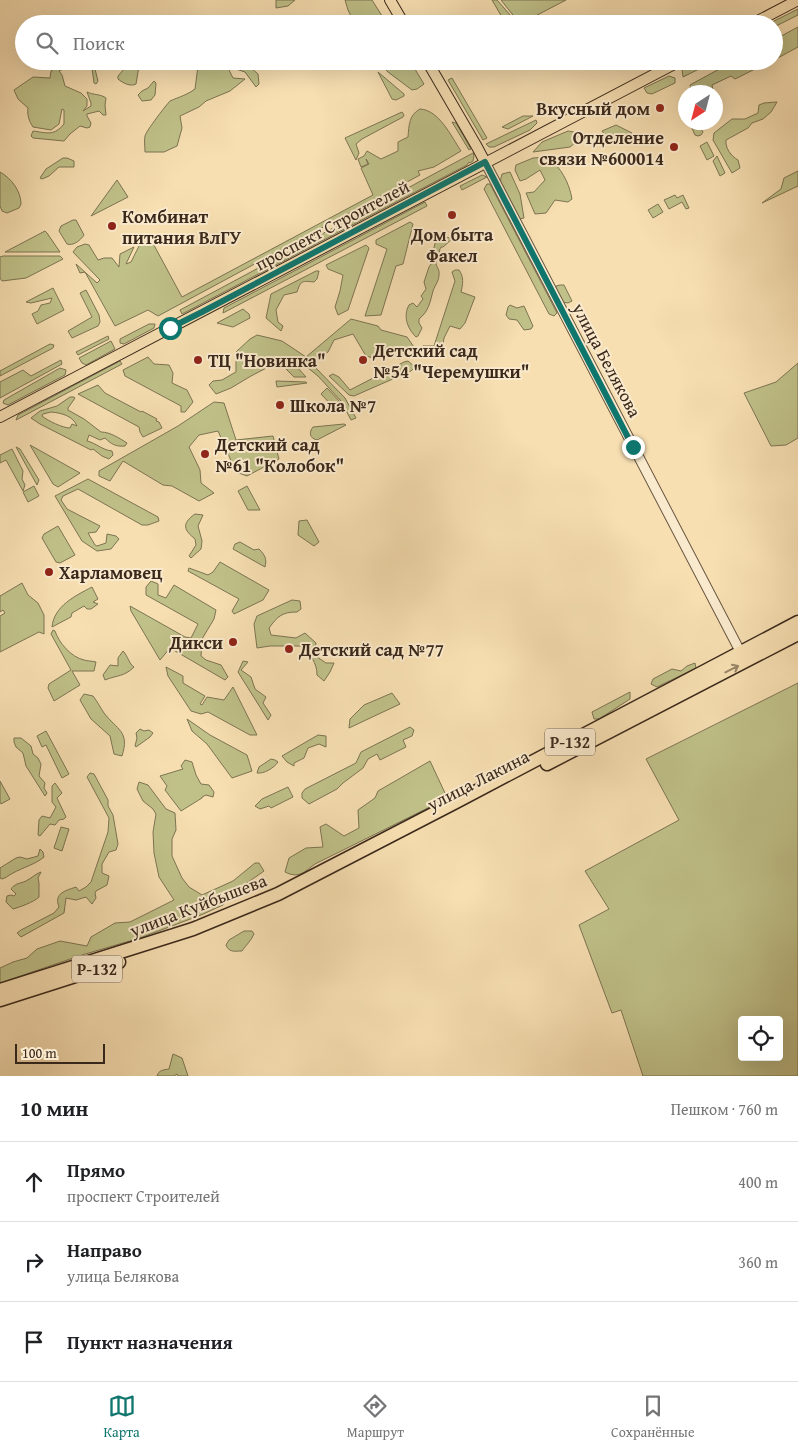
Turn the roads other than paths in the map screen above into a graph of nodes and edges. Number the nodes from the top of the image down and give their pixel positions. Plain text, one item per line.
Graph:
1 (390, 0) edge
2 (798, 0) edge
3 (399, 15) edge
4 (769, 15) edge
5 (432, 70) edge
6 (663, 70) edge
7 (485, 162) junction
8 (0, 417) edge
9 (798, 622) edge
10 (798, 634) edge
11 (741, 653) junction
12 (399, 832) joint
13 (280, 901) joint
14 (0, 990) edge
15 (0, 1000) edge

1 - 3 main road
2 - 4 main road
5 - 7 main road
6 - 7 main road, проспект Строителей
7 - 8 main road, проспект Строителей
7 - 11 street, улица Белякова
9 - 11 highway, улица Лакина / Р-132
13 -> 10 highway, улица Лакина / Р-132
11 - 12 highway, улица Лакина / Р-132
12 - 14 highway, улица Куйбышева / Р-132
13 - 15 highway, улица Куйбышева / Р-132

